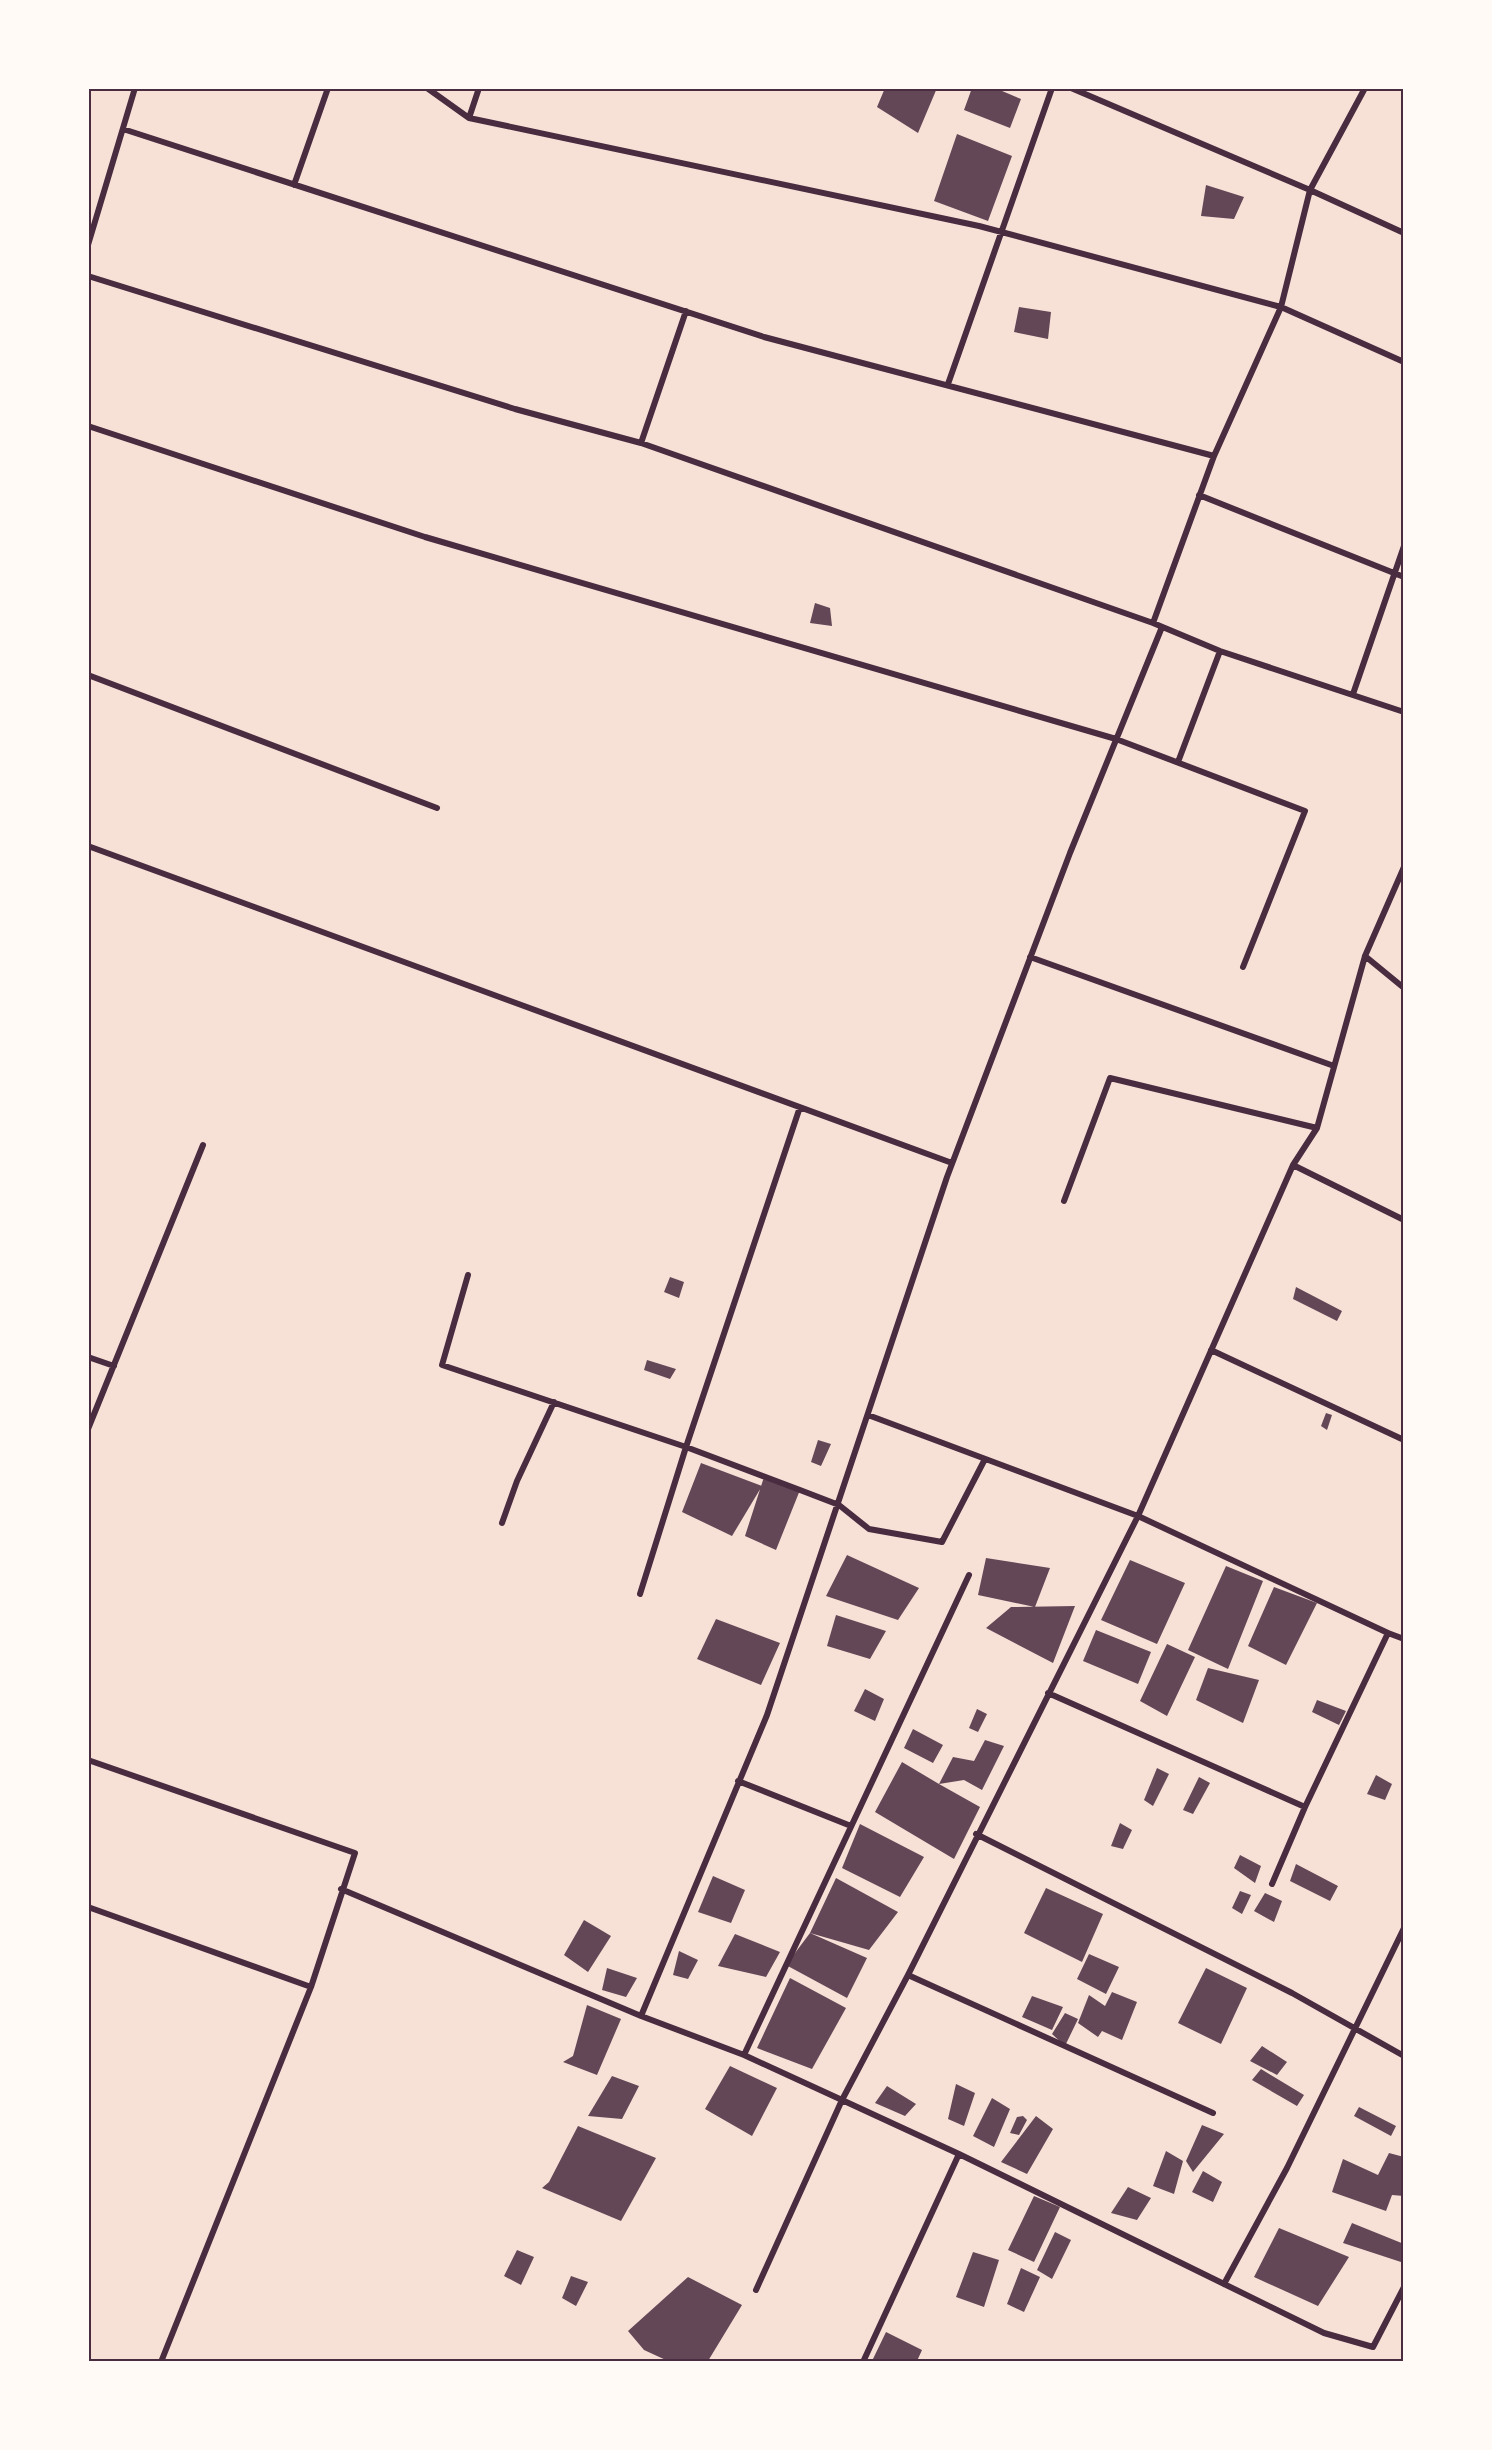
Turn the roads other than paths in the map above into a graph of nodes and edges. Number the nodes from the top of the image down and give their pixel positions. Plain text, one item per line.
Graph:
1 (135, 88) edge
2 (327, 88) edge
3 (427, 88) edge
4 (479, 88) edge
5 (1052, 88) edge
6 (1071, 88) edge
7 (1365, 88) edge
8 (469, 118) junction
9 (123, 129) junction
10 (294, 185) junction
11 (1310, 190) junction
12 (1003, 233) junction
13 (1404, 233) edge
14 (88, 245) edge
15 (88, 276) edge
16 (1281, 307) junction
17 (686, 312) junction
18 (1404, 362) edge
19 (948, 384) junction
20 (88, 426) edge
21 (640, 443) junction
22 (1214, 456) junction
23 (1199, 495) junction
24 (1404, 546) edge
25 (1393, 572) junction
26 (1404, 577) edge
27 (1153, 623) junction
28 (1162, 627) junction
29 (1220, 651) junction
30 (88, 675) edge
31 (1353, 694) junction
32 (1404, 712) edge
33 (1116, 740) junction
34 (1178, 762) junction
35 (437, 808) dead end
36 (88, 846) edge
37 (1404, 867) edge
38 (1365, 956) junction
39 (1030, 957) junction
40 (1243, 968) dead end
41 (1404, 988) edge
42 (1334, 1066) junction
43 (800, 1107) junction
44 (1317, 1128) junction
45 (203, 1145) dead end
46 (952, 1163) junction
47 (1293, 1165) junction
48 (1064, 1201) dead end
49 (1404, 1220) edge
50 (468, 1275) dead end
51 (1211, 1350) junction
52 (88, 1357) edge
53 (114, 1366) junction
54 (554, 1402) junction
55 (868, 1415) junction
56 (88, 1430) edge
57 (1404, 1440) edge
58 (686, 1447) junction
59 (985, 1459) junction
60 (839, 1506) junction
61 (1138, 1516) junction
62 (502, 1523) dead end
63 (969, 1575) dead end
64 (640, 1594) dead end
65 (1388, 1633) junction
66 (1404, 1639) edge
67 (1048, 1693) junction
68 (88, 1760) edge
69 (738, 1781) junction
70 (1305, 1807) junction
71 (852, 1826) junction
72 (976, 1834) junction
73 (1272, 1884) dead end
74 (341, 1889) junction
75 (88, 1907) edge
76 (1404, 1928) edge
77 (908, 1975) junction
78 (311, 1987) junction
79 (641, 2016) junction
80 (1356, 2028) junction
81 (744, 2055) junction
82 (1404, 2056) edge
83 (842, 2100) junction
84 (1213, 2113) dead end
85 (959, 2154) junction
86 (1224, 2284) junction
87 (1404, 2287) edge
88 (756, 2290) dead end
89 (161, 2361) edge
90 (863, 2361) edge

1 - 9 street
2 - 10 street
3 - 8 street
4 - 8 street
5 - 12 street
6 - 11 street
7 - 11 street
8 - 12 street
9 - 10 street
9 - 14 street
10 - 17 street
11 - 13 street
11 - 16 street
12 - 16 street
12 - 19 street
15 - 21 street
16 - 18 street
16 - 22 street
17 - 19 street
17 - 21 street
19 - 22 street
20 - 33 street
21 - 27 street
22 - 23 street
23 - 25 street
23 - 27 street
24 - 25 street
25 - 26 street
25 - 31 street
27 - 28 street
28 - 29 street
28 - 33 street
29 - 31 street
29 - 34 street
30 - 35 street
31 - 32 street
33 - 34 street
33 - 39 street
34 - 40 street
36 - 43 street
37 - 38 street
38 - 41 street
38 - 42 street
39 - 42 street
39 - 46 street
42 - 44 street
43 - 46 street
43 - 58 street
44 - 47 street
44 - 48 street
45 - 53 street
46 - 55 street
47 - 49 street
47 - 51 street
50 - 54 street
51 - 57 street
51 - 61 street
52 - 53 street
53 - 56 street
54 - 58 street
54 - 62 street
55 - 59 street
55 - 60 street
58 - 60 street
58 - 64 street
59 - 60 street
59 - 61 street
60 - 69 street
61 - 65 street
61 - 67 street
63 - 71 street
65 - 66 street
65 - 70 street
67 - 70 street
67 - 72 street
68 - 74 street
69 - 71 street
69 - 79 street
70 - 73 street
71 - 81 street
72 - 77 street
72 - 80 street
74 - 78 street
74 - 79 street
75 - 78 street
76 - 80 street
77 - 83 street
77 - 84 street
78 - 89 street
79 - 81 street
80 - 82 street
80 - 86 street
81 - 83 street
83 - 85 street
83 - 88 street
85 - 86 street
85 - 90 street
86 - 87 street

